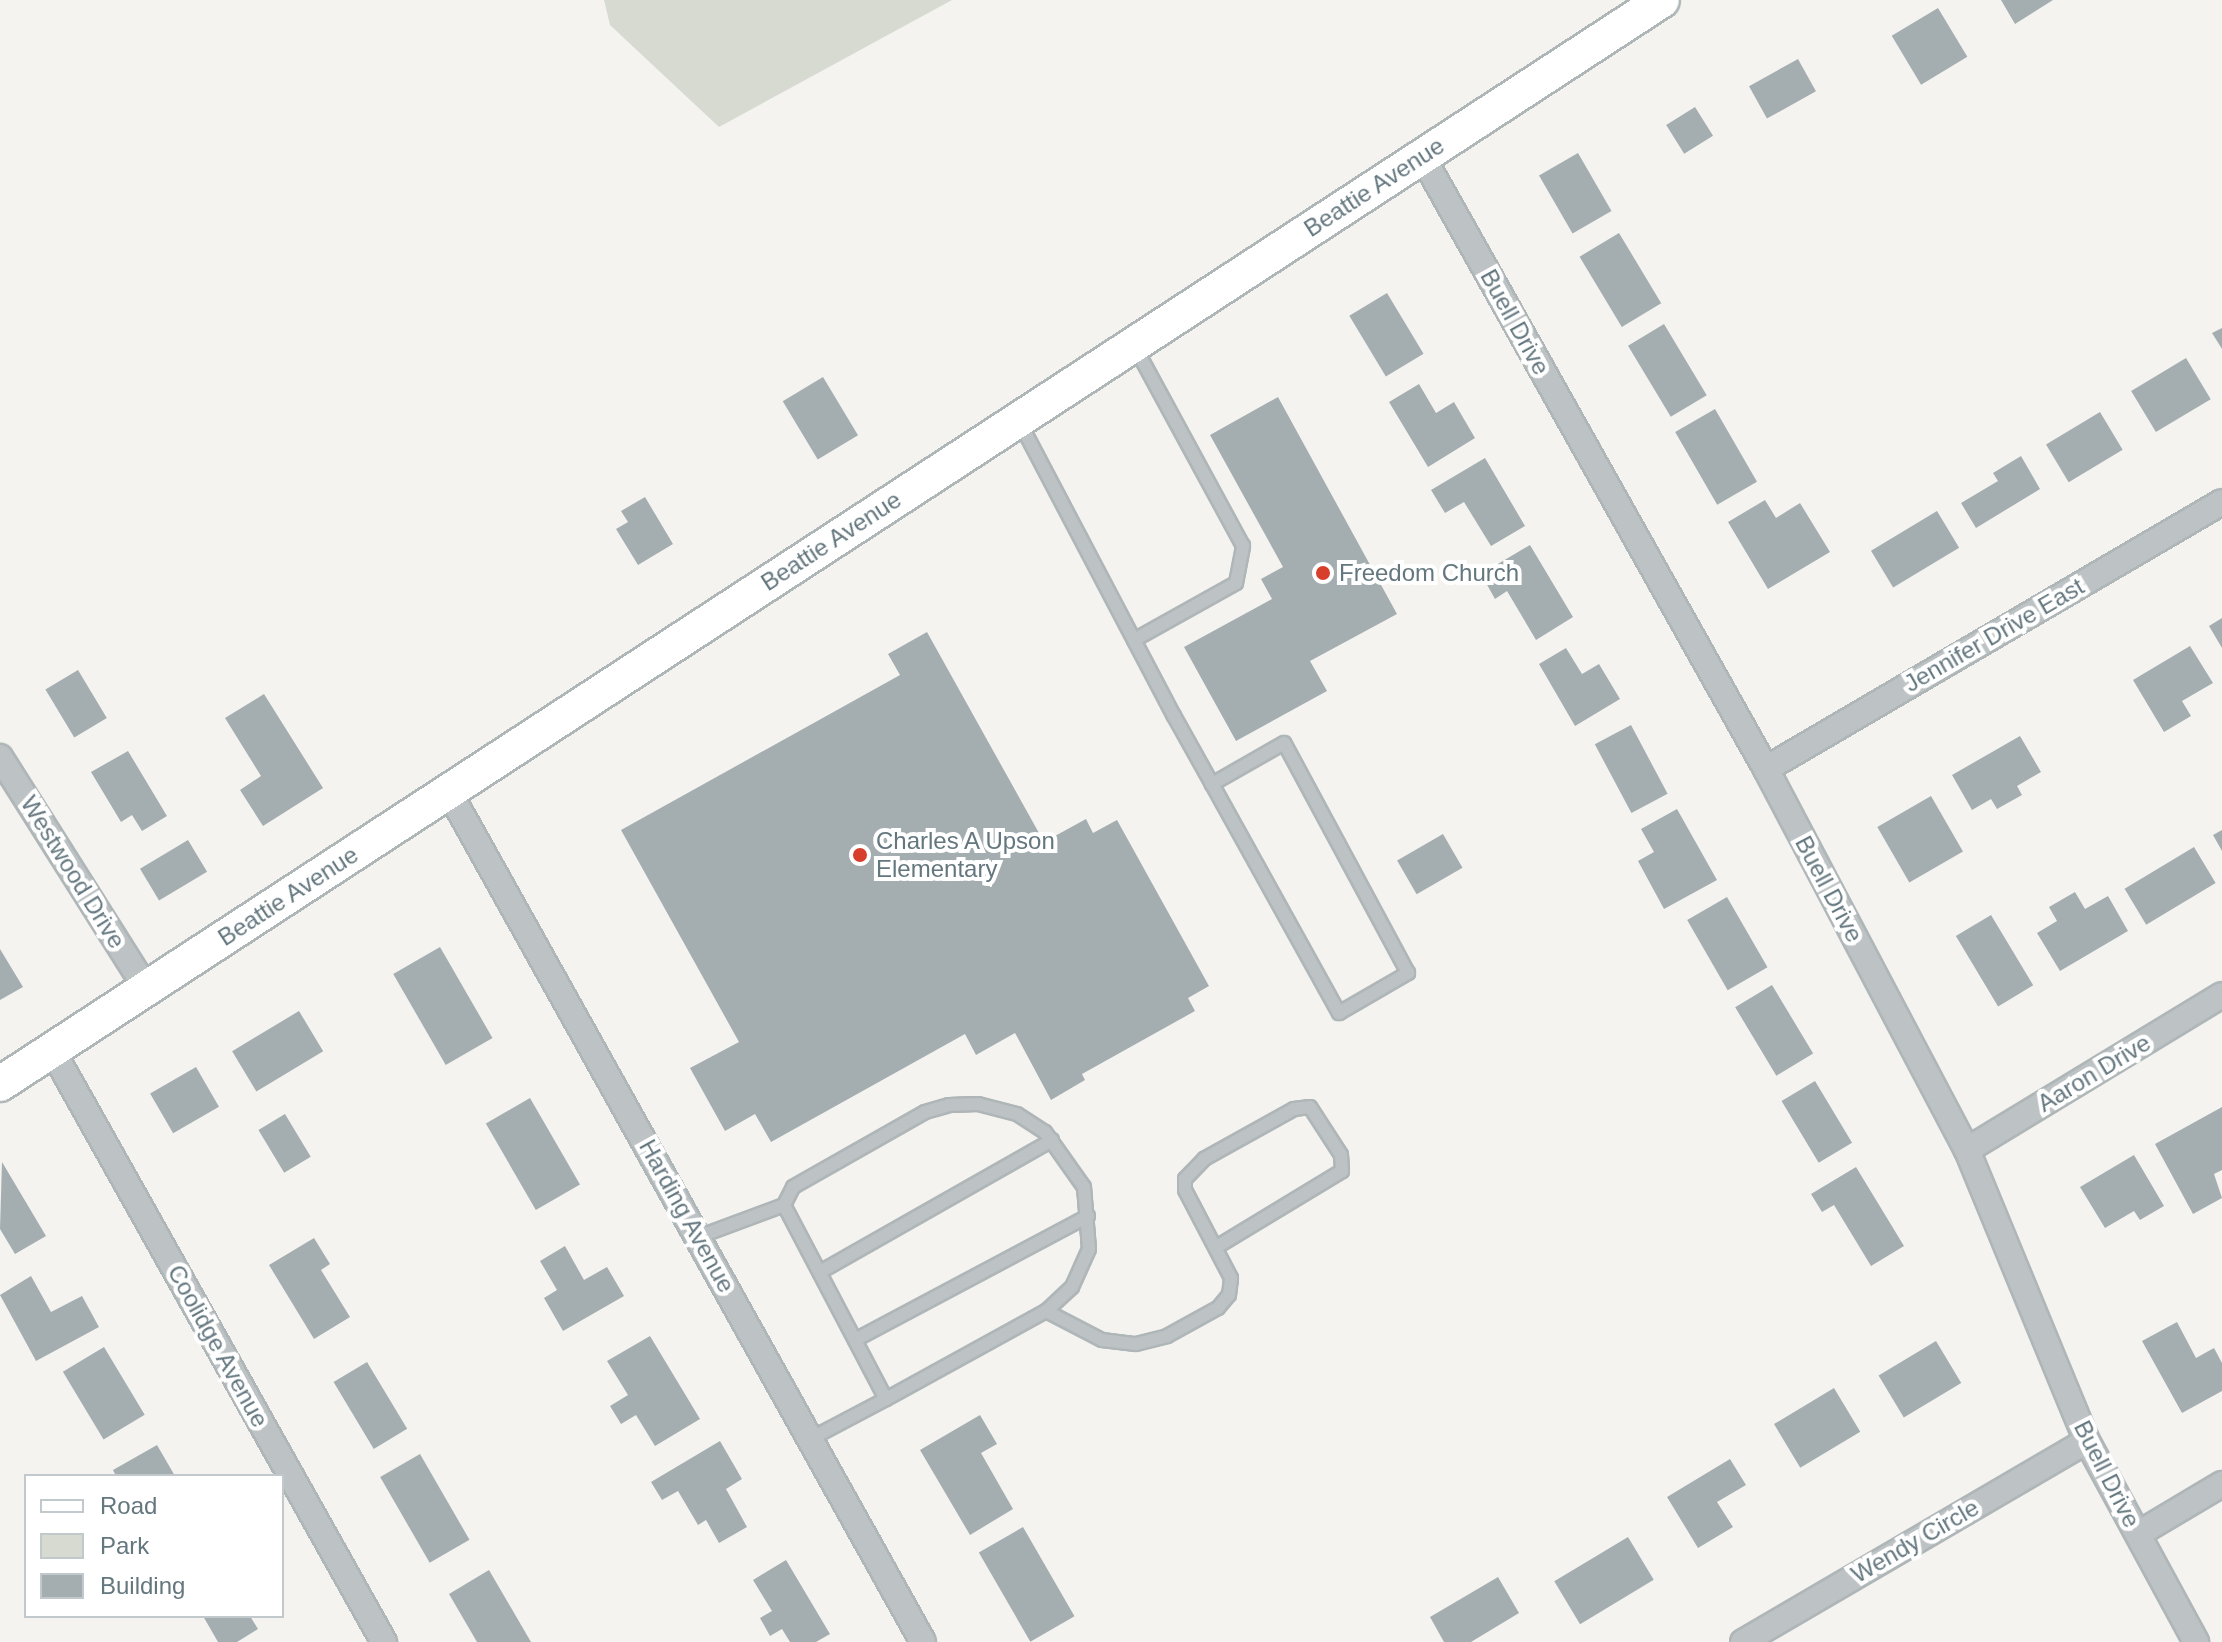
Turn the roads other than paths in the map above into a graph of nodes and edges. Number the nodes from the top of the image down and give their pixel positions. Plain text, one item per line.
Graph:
1 (1662, 0) edge
2 (1422, 156) junction
3 (1133, 343) junction
4 (1018, 419) junction
5 (2222, 502) edge
6 (1134, 640) junction
7 (0, 757) edge
8 (1766, 769) junction
9 (1212, 784) junction
10 (449, 792) junction
11 (146, 988) junction
12 (2222, 995) edge
13 (52, 1050) junction
14 (0, 1084) edge
15 (1052, 1140) junction
16 (1967, 1150) junction
17 (784, 1205) junction
18 (1088, 1216) junction
19 (698, 1237) junction
20 (1218, 1246) junction
21 (820, 1272) junction
22 (1046, 1311) junction
23 (855, 1340) junction
24 (886, 1399) junction
25 (810, 1439) junction
26 (2087, 1441) junction
27 (2222, 1484) edge
28 (2138, 1534) junction
29 (384, 1642) edge
30 (923, 1642) edge
31 (1743, 1642) edge
32 (2196, 1642) edge

1 - 2 street, Beattie Avenue
2 - 3 street, Beattie Avenue
2 - 8 street, Buell Drive
3 - 4 street, Beattie Avenue
3 - 6 lane
4 - 6 lane
4 - 10 street, Beattie Avenue
5 - 8 street, Jennifer Drive East
6 - 9 lane
7 - 11 street, Westwood Drive
8 - 16 street, Buell Drive
9 - 9 lane
10 - 11 street, Beattie Avenue
10 - 19 street, Harding Avenue
11 - 13 street, Beattie Avenue
12 - 16 street, Aaron Drive
13 - 14 street, Beattie Avenue
13 - 29 street, Coolidge Avenue
15 - 17 lane
15 - 18 lane
15 - 21 lane
16 - 26 street, Buell Drive
17 - 19 lane
17 - 21 lane
18 - 22 lane
18 - 23 lane
19 - 25 street, Harding Avenue
20 - 20 lane
20 - 22 lane
21 - 23 lane
22 - 24 lane
23 - 24 lane
24 - 25 lane
25 - 30 street, Harding Avenue
26 - 28 street, Buell Drive
26 - 31 street, Wendy Circle
27 - 28 street
28 - 32 street, Buell Drive

